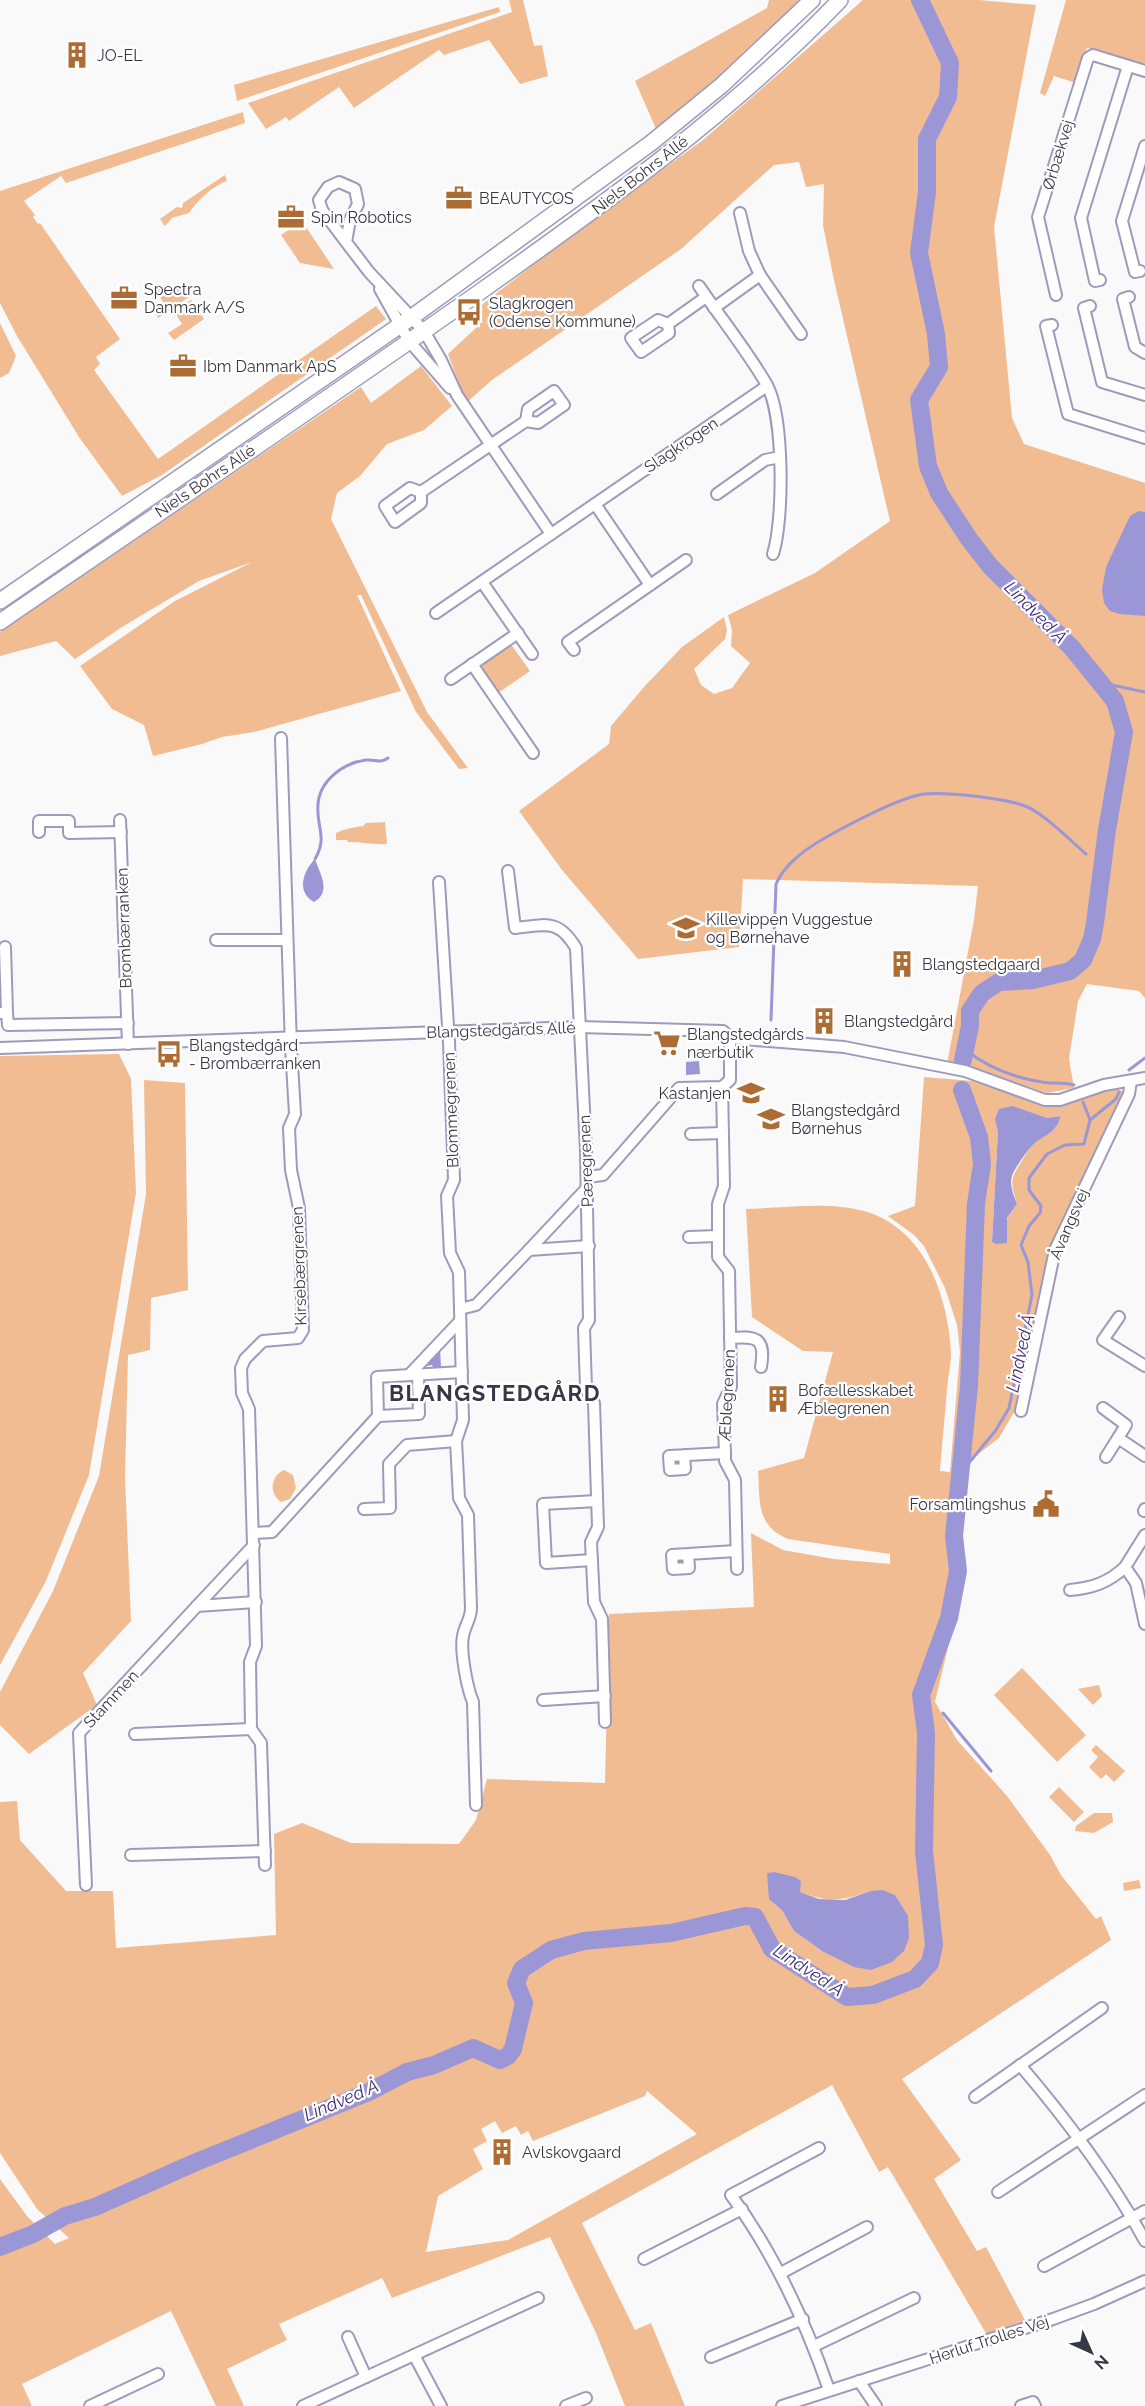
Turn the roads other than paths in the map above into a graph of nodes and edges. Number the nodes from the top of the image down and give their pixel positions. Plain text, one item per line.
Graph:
1 (812, 0) edge
2 (840, 0) edge
3 (1128, 66) junction
4 (1145, 71) edge
5 (1145, 146) edge
6 (740, 213) dead end
7 (346, 242) junction
8 (1140, 271) dead end
9 (760, 276) junction
10 (1100, 280) dead end
11 (699, 286) dead end
12 (1056, 295) dead end
13 (706, 297) junction
14 (1129, 297) dead end
15 (1090, 306) dead end
16 (714, 308) junction
17 (668, 324) dead end
18 (1052, 325) dead end
19 (411, 328) junction
20 (801, 334) dead end
21 (1145, 353) edge
22 (767, 386) junction
23 (457, 395) junction
24 (1145, 395) edge
25 (526, 421) dead end
26 (1145, 438) edge
27 (490, 445) junction
28 (780, 458) junction
29 (422, 492) dead end
30 (717, 494) dead end
31 (596, 504) junction
32 (551, 534) junction
33 (773, 554) dead end
34 (686, 560) dead end
35 (482, 582) junction
36 (650, 585) junction
37 (0, 601) edge
38 (436, 613) dead end
39 (0, 622) edge
40 (518, 633) junction
41 (574, 650) dead end
42 (532, 654) dead end
43 (472, 664) junction
44 (451, 679) dead end
45 (280, 738) dead end
46 (533, 753) dead end
47 (120, 820) dead end
48 (39, 832) dead end
49 (121, 832) junction
50 (508, 871) dead end
51 (439, 882) dead end
52 (216, 940) dead end
53 (287, 940) junction
54 (5, 947) dead end
55 (4, 1013) edge
56 (128, 1023) junction
57 (579, 1027) junction
58 (448, 1032) junction
59 (291, 1037) junction
60 (730, 1038) junction
61 (128, 1044) junction
62 (2, 1047) edge
63 (1145, 1078) edge
64 (1131, 1081) junction
65 (722, 1087) junction
66 (723, 1133) junction
67 (691, 1134) dead end
68 (587, 1182) junction
69 (718, 1236) junction
70 (689, 1237) dead end
71 (589, 1246) junction
72 (529, 1250) junction
73 (460, 1309) junction
74 (1119, 1317) dead end
75 (460, 1321) junction
76 (730, 1338) junction
77 (1145, 1365) edge
78 (761, 1367) dead end
79 (462, 1372) junction
80 (413, 1375) junction
81 (1103, 1408) dead end
82 (1021, 1411) dead end
83 (378, 1416) junction
84 (1118, 1438) junction
85 (456, 1441) junction
86 (725, 1453) junction
87 (684, 1455) dead end
88 (1145, 1456) edge
89 (1106, 1457) dead end
90 (597, 1501) junction
91 (364, 1509) dead end
92 (254, 1533) junction
93 (1145, 1535) edge
94 (254, 1545) junction
95 (736, 1551) junction
96 (688, 1554) dead end
97 (592, 1560) junction
98 (1125, 1567) junction
99 (737, 1569) dead end
100 (1070, 1590) dead end
101 (256, 1602) junction
102 (197, 1606) junction
103 (1145, 1624) edge
104 (605, 1696) junction
105 (543, 1700) dead end
106 (605, 1722) dead end
107 (251, 1729) junction
108 (135, 1734) dead end
109 (476, 1805) dead end
110 (265, 1851) junction
111 (131, 1856) dead end
112 (265, 1865) dead end
113 (86, 1885) dead end
114 (1102, 2008) dead end
115 (1020, 2065) junction
116 (1145, 2095) edge
117 (975, 2097) dead end
118 (1081, 2139) junction
119 (819, 2148) dead end
120 (998, 2192) dead end
121 (742, 2209) junction
122 (1145, 2211) edge
123 (1133, 2219) junction
124 (867, 2227) dead end
125 (1145, 2241) edge
126 (644, 2259) dead end
127 (1044, 2266) dead end
128 (781, 2273) junction
129 (1145, 2281) edge
130 (538, 2298) dead end
131 (914, 2298) dead end
132 (803, 2319) junction
133 (348, 2337) dead end
134 (814, 2346) junction
135 (414, 2355) junction
136 (711, 2357) dead end
137 (158, 2374) dead end
138 (366, 2377) junction
139 (859, 2381) junction
140 (830, 2390) junction
141 (586, 2398) dead end
142 (90, 2406) edge
143 (303, 2406) edge
144 (441, 2406) edge
145 (566, 2406) edge
146 (782, 2406) edge
147 (876, 2406) edge
148 (1021, 2406) edge
149 (1035, 2406) edge

1 - 19 street, Niels Bohrs Allé
2 - 19 street, Niels Bohrs Allé
3 - 4 street, Ørbækvej
3 - 10 street
3 - 12 street, Ørbækvej
5 - 8 street
6 - 9 street
7 - 7 street
7 - 19 street
9 - 16 street
9 - 20 street
11 - 13 street
13 - 16 street
13 - 17 street
14 - 21 street
15 - 24 street
16 - 22 street
18 - 26 street
19 - 23 street
19 - 23 street
19 - 37 street, Niels Bohrs Allé
19 - 39 street, Niels Bohrs Allé
22 - 28 street
22 - 31 street, Slagkrogen
23 - 27 street
25 - 27 street
27 - 29 street
27 - 32 street
28 - 30 street
28 - 33 street
31 - 32 street, Slagkrogen
31 - 36 street
32 - 35 street, Slagkrogen
34 - 36 street
35 - 38 street, Slagkrogen
35 - 40 street
36 - 41 street
40 - 42 street
40 - 43 street
43 - 44 street
43 - 46 street
45 - 53 street, Kirsebærgrenen
47 - 49 street, Brombærranken
48 - 49 street
49 - 56 street, Brombærranken
50 - 57 street, Pæregrenen
51 - 58 street, Blommegrenen
52 - 53 street
53 - 59 street, Kirsebærgrenen
54 - 55 street
55 - 56 street
56 - 61 street, Brombærranken
57 - 58 street, Blangstedgårds Allé
57 - 60 street, Blangstedgårds Allé
57 - 68 street, Pæregrenen
58 - 59 street, Blangstedgårds Allé
58 - 73 street, Blommegrenen
59 - 61 street, Blangstedgårds Allé
59 - 92 street, Kirsebærgrenen
60 - 64 street, Blangstedgårds Allé
60 - 65 street
61 - 62 street, Blangstedgårds Allé
63 - 64 street
64 - 82 street, Åvangsvej
65 - 66 street, Æblegrenen
65 - 68 street
66 - 67 street
66 - 69 street, Æblegrenen
68 - 71 street, Pæregrenen
68 - 72 street
69 - 70 street
69 - 76 street, Æblegrenen
71 - 72 street
71 - 90 street, Pæregrenen
72 - 73 street
73 - 75 street, Blommegrenen
74 - 77 street
75 - 79 street, Blommegrenen
75 - 80 street
76 - 78 street, Æblegrenen
76 - 86 street, Æblegrenen
79 - 80 street
79 - 85 street, Blommegrenen
80 - 83 street
80 - 83 street
81 - 84 street
83 - 92 street
84 - 88 street
84 - 89 street
85 - 91 street
85 - 109 street, Blommegrenen
86 - 87 street, Æblegrenen
86 - 95 street, Æblegrenen
90 - 97 street, Pæregrenen
90 - 97 street
92 - 94 street, Kirsebærgrenen
93 - 98 street
94 - 101 street, Kirsebærgrenen
94 - 102 street, Stammen
95 - 96 street
95 - 99 street, Æblegrenen
97 - 104 street, Pæregrenen
98 - 100 street
98 - 103 street
101 - 102 street
101 - 107 street, Kirsebærgrenen
102 - 113 street, Stammen
104 - 105 street
104 - 106 street, Pæregrenen
107 - 108 street
107 - 110 street, Kirsebærgrenen
110 - 111 street
110 - 112 street, Kirsebærgrenen
114 - 115 street
115 - 117 street
115 - 118 street
116 - 118 street
118 - 120 street
118 - 123 street
119 - 121 street
121 - 126 street
121 - 128 street
122 - 123 street
123 - 125 street
123 - 127 street
124 - 128 street
128 - 132 street
129 - 139 street, Herluf Trolles Vej
130 - 135 street
131 - 134 street
132 - 134 street
132 - 136 street
133 - 138 street
134 - 140 street
135 - 138 street
135 - 144 street
137 - 142 street
138 - 143 street
139 - 140 street, Herluf Trolles Vej
139 - 147 street
140 - 146 street, Herluf Trolles Vej
141 - 145 street
148 - 149 street

